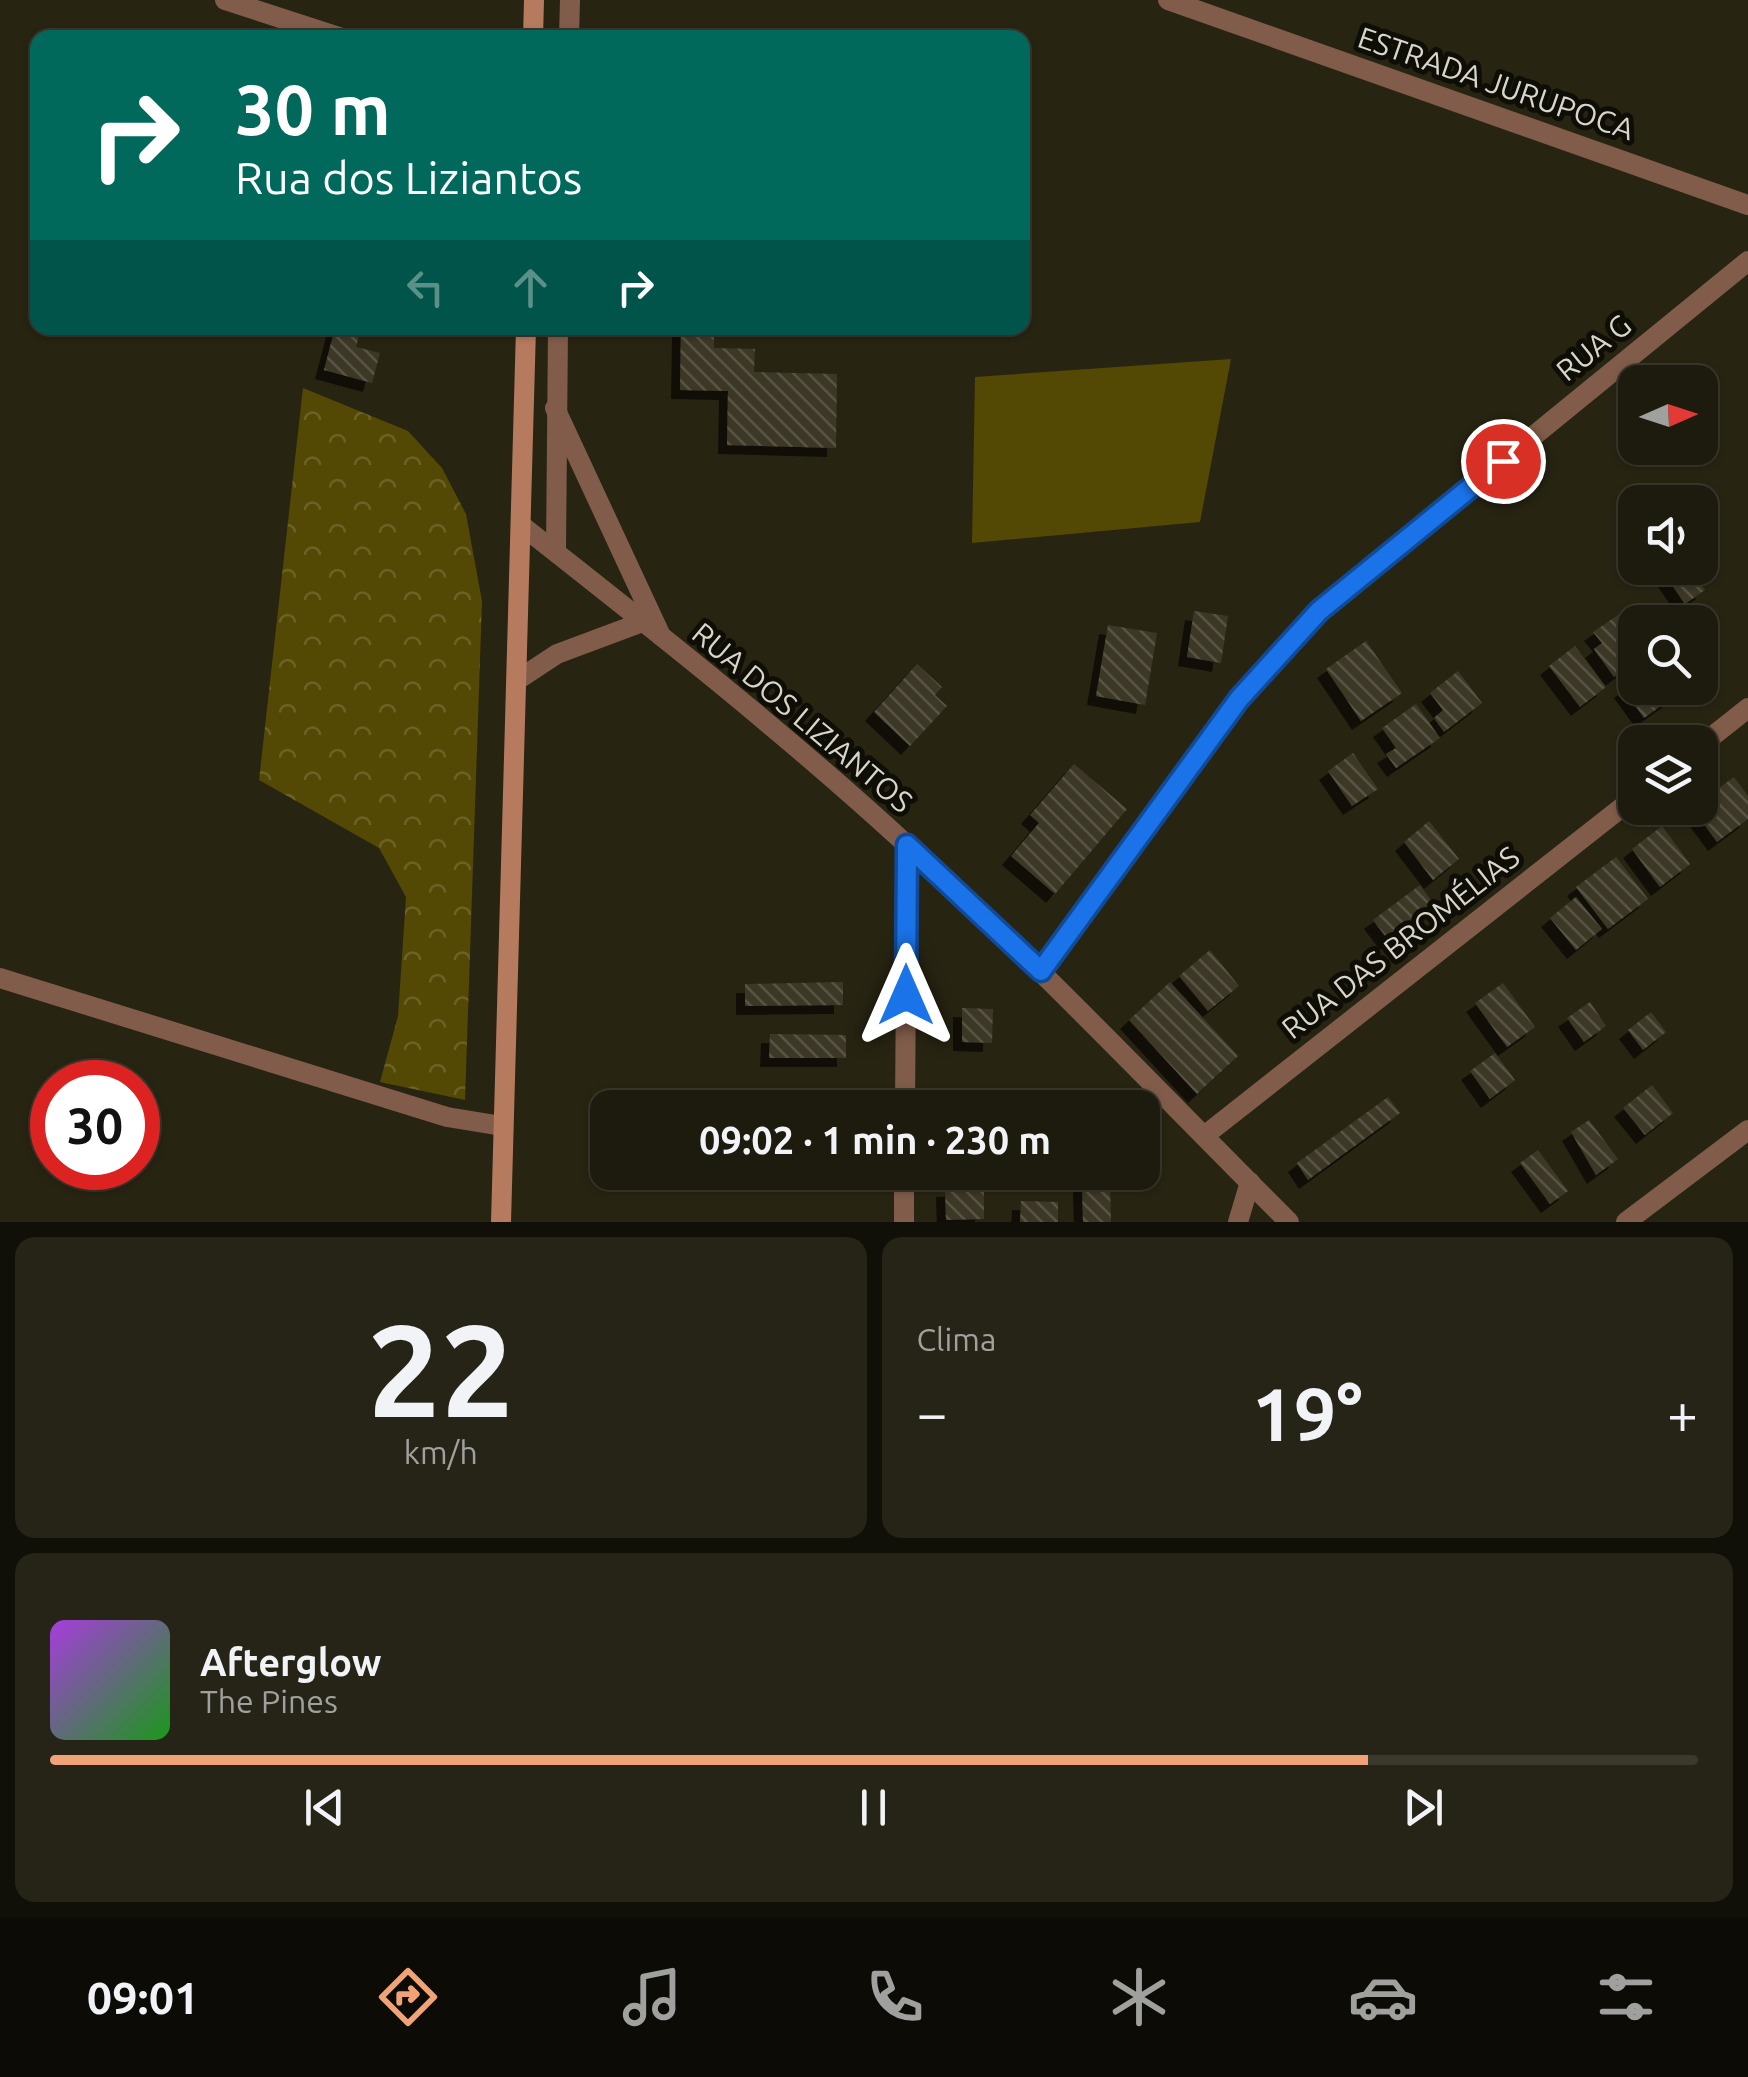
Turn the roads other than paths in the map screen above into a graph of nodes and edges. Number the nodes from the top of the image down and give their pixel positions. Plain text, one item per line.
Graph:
1 (224, 0) edge
2 (534, 0) edge
3 (570, 0) edge
4 (1168, 0) edge
5 (317, 30) edge
6 (533, 30) edge
7 (568, 30) edge
8 (1748, 205) edge
9 (1748, 260) edge
10 (526, 335) edge
11 (558, 335) edge
12 (555, 408) junction
13 (522, 525) junction
14 (556, 552) junction
15 (640, 623) junction
16 (664, 642) junction
17 (519, 679) junction
18 (1748, 708) edge
19 (1718, 732) edge
20 (1618, 810) edge
21 (907, 845) junction
22 (1041, 971) junction
23 (0, 978) edge
24 (905, 1090) edge
25 (502, 1126) junction
26 (1748, 1130) edge
27 (1204, 1136) junction
28 (1250, 1182) junction
29 (904, 1190) edge
30 (501, 1222) edge
31 (904, 1222) edge
32 (1238, 1222) edge
33 (1289, 1222) edge
34 (1626, 1222) edge

1 - 5 street
2 - 6 main road
3 - 7 street
4 - 8 street, ESTRADA JURUPOCA
9 - 22 street, RUA G
10 - 13 main road
11 - 12 street
12 - 14 street
12 - 16 street
13 - 14 street, RUA DOS LIZIANTOS
13 - 17 main road
14 - 15 street, RUA DOS LIZIANTOS
15 - 16 street, RUA DOS LIZIANTOS
15 - 17 street
16 - 21 street, RUA DOS LIZIANTOS
17 - 25 main road
18 - 19 street
20 - 27 street, RUA DAS BROMÉLIAS
21 - 22 street, RUA DOS LIZIANTOS
21 - 24 street
22 - 27 street, RUA DOS LIZIANTOS
23 - 25 street
25 - 30 main road
26 - 34 street
27 - 28 street, RUA DOS LIZIANTOS
28 - 32 street
28 - 33 street, RUA DOS LIZIANTOS
29 - 31 street

